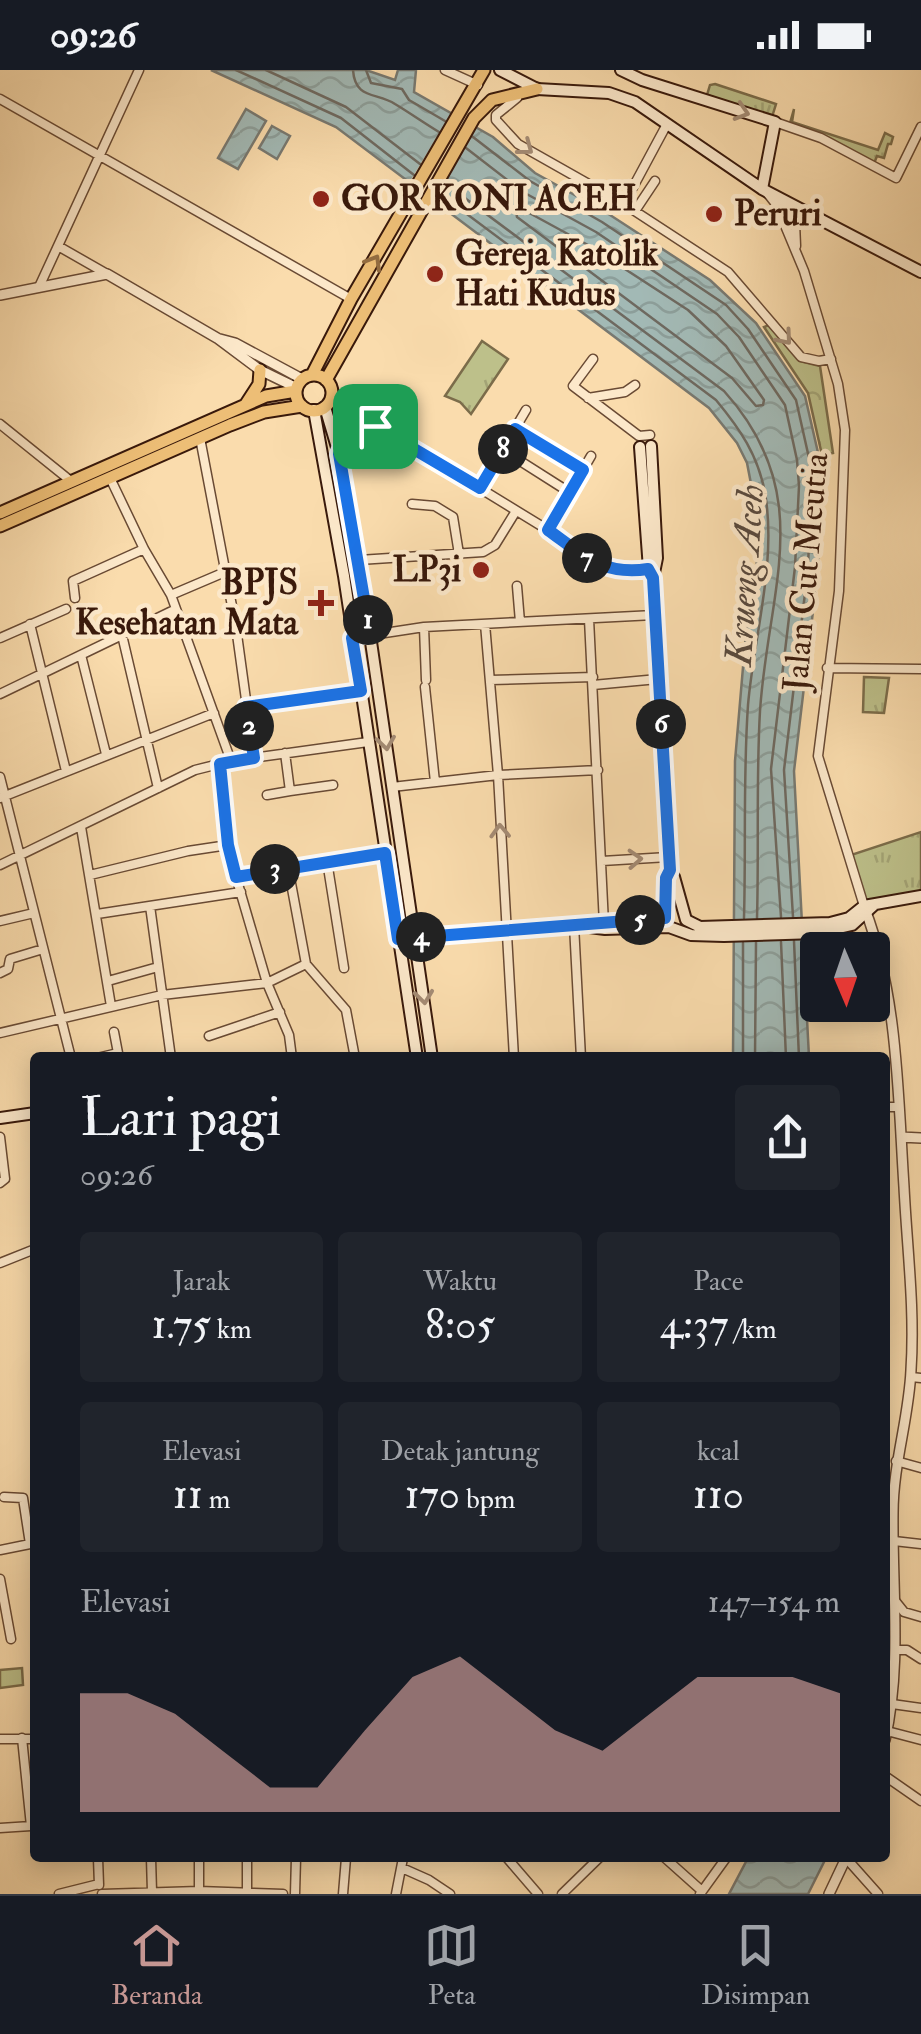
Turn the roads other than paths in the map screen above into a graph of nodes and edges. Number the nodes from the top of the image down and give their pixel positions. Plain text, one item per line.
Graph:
1 (139, 70) edge
2 (445, 70) edge
3 (484, 70) edge
4 (500, 70) edge
5 (620, 70) edge
6 (642, 80) junction
7 (478, 85) junction
8 (538, 89) junction
9 (0, 99) edge
10 (635, 102) junction
11 (468, 115) junction
12 (775, 122) junction
13 (667, 124) junction
14 (920, 130) edge
15 (100, 154) junction
16 (655, 181) dead end
17 (764, 189) junction
18 (624, 204) junction
19 (635, 211) junction
20 (808, 212) junction
21 (408, 218) junction
22 (58, 246) junction
23 (797, 255) junction
24 (921, 272) edge
25 (107, 274) junction
26 (39, 287) junction
27 (0, 295) edge
28 (351, 299) junction
29 (217, 338) junction
30 (830, 359) junction
31 (593, 360) dead end
32 (260, 370) junction
33 (326, 380) junction
34 (302, 383) junction
35 (635, 385) dead end
36 (588, 398) junction
37 (318, 405) junction
38 (243, 407) junction
39 (526, 410) dead end
40 (0, 424) edge
41 (375, 426) junction
42 (515, 429) junction
43 (200, 438) junction
44 (647, 443) joint
45 (502, 450) junction
46 (339, 454) junction
47 (591, 456) dead end
48 (583, 470) junction
49 (111, 480) junction
50 (72, 482) junction
51 (480, 488) junction
52 (569, 492) junction
53 (412, 504) dead end
54 (516, 511) junction
55 (0, 513) edge
56 (0, 526) edge
57 (548, 530) junction
58 (144, 549) junction
59 (459, 554) junction
60 (359, 560) junction
61 (225, 572) junction
62 (653, 572) junction
63 (517, 586) dead end
64 (171, 596) junction
65 (75, 598) dead end
66 (176, 608) junction
67 (66, 609) dead end
68 (654, 615) junction
69 (588, 620) junction
70 (520, 622) junction
71 (30, 624) junction
72 (485, 624) junction
73 (424, 626) junction
74 (370, 633) junction
75 (122, 635) junction
76 (0, 638) edge
77 (352, 638) junction
78 (81, 655) junction
79 (828, 668) junction
80 (921, 669) edge
81 (41, 675) junction
82 (490, 680) junction
83 (658, 680) junction
84 (593, 681) junction
85 (361, 691) junction
86 (0, 694) edge
87 (246, 707) junction
88 (214, 713) junction
89 (145, 740) junction
90 (368, 742) junction
91 (106, 754) junction
92 (285, 754) junction
93 (254, 758) junction
94 (230, 761) junction
95 (220, 764) junction
96 (598, 770) junction
97 (66, 771) junction
98 (498, 775) junction
99 (0, 777) edge
100 (435, 782) junction
101 (333, 786) dead end
102 (392, 787) junction
103 (158, 788) junction
104 (290, 791) junction
105 (268, 794) dead end
106 (3, 797) edge
107 (80, 827) junction
108 (228, 845) junction
109 (385, 853) junction
110 (21, 857) junction
111 (328, 861) junction
112 (602, 861) junction
113 (669, 864) junction
114 (0, 865) edge
115 (288, 867) junction
116 (90, 875) junction
117 (236, 877) junction
118 (240, 892) junction
119 (921, 896) edge
120 (150, 906) junction
121 (869, 908) junction
122 (34, 913) junction
123 (96, 914) junction
124 (0, 921) edge
125 (574, 925) junction
126 (602, 926) junction
127 (504, 929) junction
128 (816, 929) junction
129 (724, 932) junction
130 (416, 937) junction
131 (398, 939) junction
132 (42, 948) junction
133 (306, 964) junction
134 (158, 967) junction
135 (344, 968) dead end
136 (0, 973) edge
137 (108, 981) junction
138 (267, 983) junction
139 (162, 995) junction
140 (111, 1006) junction
141 (280, 1012) junction
142 (61, 1017) junction
143 (114, 1032) dead end
144 (0, 1033) edge
145 (209, 1036) dead end
146 (69, 1052) edge
147 (118, 1052) edge
148 (170, 1052) edge
149 (291, 1052) edge
150 (354, 1052) edge
151 (416, 1052) edge
152 (431, 1052) edge
153 (514, 1052) edge
154 (581, 1052) edge
155 (890, 1107) edge
156 (898, 1107) junction
157 (30, 1114) edge
158 (0, 1118) edge
159 (0, 1138) edge
160 (901, 1138) junction
161 (921, 1138) edge
162 (0, 1183) edge
163 (30, 1252) edge
164 (0, 1262) edge
165 (916, 1377) edge
166 (896, 1461) junction
167 (921, 1468) edge
168 (4, 1497) dead end
169 (30, 1532) edge
170 (894, 1540) junction
171 (30, 1543) edge
172 (921, 1544) edge
173 (0, 1550) edge
174 (0, 1579) edge
175 (893, 1594) junction
176 (921, 1618) edge
177 (11, 1639) dead end
178 (896, 1650) junction
179 (921, 1659) edge
180 (892, 1704) junction
181 (921, 1708) edge
182 (890, 1715) edge
183 (890, 1736) edge
184 (0, 1738) edge
185 (22, 1738) junction
186 (30, 1739) edge
187 (921, 1740) edge
188 (890, 1779) edge
189 (921, 1801) edge
190 (30, 1816) edge
191 (30, 1826) edge
192 (0, 1828) edge
193 (98, 1862) edge
194 (150, 1862) edge
195 (200, 1862) edge
196 (247, 1862) edge
197 (296, 1862) edge
198 (346, 1862) edge
199 (510, 1862) edge
200 (595, 1862) edge
201 (668, 1862) edge
202 (723, 1862) edge
203 (844, 1862) edge
204 (850, 1862) edge
205 (403, 1863) edge
206 (101, 1891) edge
207 (199, 1891) junction
208 (152, 1892) edge
209 (247, 1892) edge
210 (697, 1892) edge
211 (168, 1893) edge
212 (265, 1893) edge
213 (59, 1894) edge
214 (124, 1894) edge
215 (283, 1894) edge
216 (294, 1894) edge
217 (343, 1894) edge
218 (396, 1894) edge
219 (450, 1894) edge
220 (538, 1894) edge
221 (562, 1894) edge
222 (829, 1894) edge
223 (878, 1894) edge

1 - 15 street
2 - 7 street
3 - 7 highway
4 - 8 main road
5 - 6 main road
6 - 10 main road
6 -> 12 main road
7 - 11 highway
8 - 10 main road
8 - 11 highway
8 -> 18 street
9 - 15 street
10 - 13 main road
11 - 21 highway
12 - 14 street
12 - 17 main road
13 - 17 main road
13 - 18 street
15 - 22 street
15 - 28 street
16 - 19 street
17 - 20 main road
17 - 23 street, Jalan Cut Meutia
18 - 19 street
19 -> 30 street
20 - 23 street
20 - 24 main road
28 -> 21 highway
21 - 33 highway
22 - 25 street
22 - 26 street
23 - 30 street, Jalan Cut Meutia
25 - 26 street
25 - 29 street
26 - 27 street
28 - 34 highway
29 - 32 street
29 - 34 street
30 - 79 street, Jalan Cut Meutia
31 - 36 street
32 - 34 street
32 - 38 highway
33 - 34 highway
33 - 37 highway
34 - 37 highway
34 - 38 highway
35 - 36 street
36 - 44 street
37 - 41 street
37 - 43 highway
37 - 46 main road
37 - 77 main road
38 - 50 highway
39 - 42 street
40 - 50 street
41 - 46 main road
41 - 51 street
42 - 45 street
42 - 48 street
43 - 49 highway
43 - 61 street
44 - 62 main road
45 - 51 street
45 - 52 street
46 - 60 main road
47 - 48 street
48 - 52 street
49 - 56 highway
49 - 58 street
50 - 55 highway
51 - 54 street
52 - 57 street
53 - 59 street
54 - 57 street
54 - 59 street
57 - 62 street
58 - 64 street
58 - 65 street
59 - 60 street
60 - 74 main road
61 - 64 street
61 - 87 street
62 - 68 main road
63 - 70 street
64 - 66 street
66 - 75 street
66 - 88 street
67 - 71 street
68 - 69 street
68 - 83 main road
69 - 70 street
69 - 84 street
70 - 72 street
71 - 76 street
71 - 81 street
72 - 73 street
72 - 82 street
73 - 74 street
73 - 100 street
74 - 77 street
74 -> 102 main road
75 - 78 street
75 - 89 street
77 - 85 main road
78 - 81 street
78 - 91 street
79 - 80 street
79 - 121 street, Jalan Cut Meutia
81 - 86 street
81 - 97 street
82 - 84 street
82 - 98 street
83 - 84 street
83 - 113 main road
84 - 96 street
85 - 87 street
85 - 90 main road
87 - 93 street
88 - 89 street
88 - 94 street
89 - 91 street
89 - 103 street
90 - 92 street
90 - 109 main road
91 - 97 street
92 - 93 street
92 - 104 street
93 - 94 street
94 - 95 street
95 - 103 street
95 - 108 street
96 - 98 street
96 - 112 street
97 - 106 street
98 - 100 street
127 -> 98 street
99 - 106 street
100 - 102 street
101 - 104 street
102 - 130 main road
103 - 107 street
104 - 105 street
106 - 110 street
107 - 110 street
107 - 116 street
108 - 116 street
108 - 117 street
109 - 111 street
109 - 131 main road
110 - 114 street
110 - 122 street
111 - 115 street
111 - 135 street
112 -> 113 street
112 - 126 street
113 - 126 main road
113 - 129 main road
115 - 117 street
115 - 133 street
116 - 123 street
117 - 118 street
118 - 120 street
118 - 138 street
119 - 121 main road
120 - 123 street
120 - 134 street
121 - 128 main road
121 - 128 main road
121 - 156 street
122 - 124 street
122 - 132 street
123 - 137 street
125 - 126 main road
125 - 127 main road
125 - 154 street
126 - 129 main road
127 - 130 main road
127 - 153 street
128 - 129 main road
130 - 131 main road
130 -> 152 main road
131 - 151 main road
132 - 136 street
132 - 142 street
133 - 138 street
133 - 150 street
134 - 137 street
134 - 139 street
137 - 140 street
138 - 139 street
138 - 141 street
139 - 140 street
139 - 148 street
140 - 142 street
141 - 145 street
141 - 149 street
142 - 144 street
142 - 146 street
143 - 147 street
155 - 156 street
156 - 160 street
157 - 158 main road
159 - 162 street
160 - 161 street
160 - 165 street
163 - 164 street
165 - 166 street
166 - 167 street
166 - 170 street
168 - 169 street
170 - 172 street
170 - 175 street
171 - 173 street
174 - 177 street
175 - 176 street
175 - 178 street
178 - 179 street
178 - 180 street
180 - 181 street
180 - 182 street
183 - 187 street
184 - 185 street
185 - 186 street
185 - 190 street
188 - 189 street
191 - 192 street
193 - 206 street
194 - 208 street
195 - 207 street
196 - 209 street
197 - 216 street
198 - 217 street
199 - 220 street
200 - 221 street
201 - 210 street
202 - 210 street
203 - 222 street
204 - 223 street
205 - 218 street
205 - 219 street
206 - 213 street
206 - 214 street
207 - 209 street
207 - 211 street
208 - 211 street
208 - 214 street
209 - 212 street
212 - 215 street

